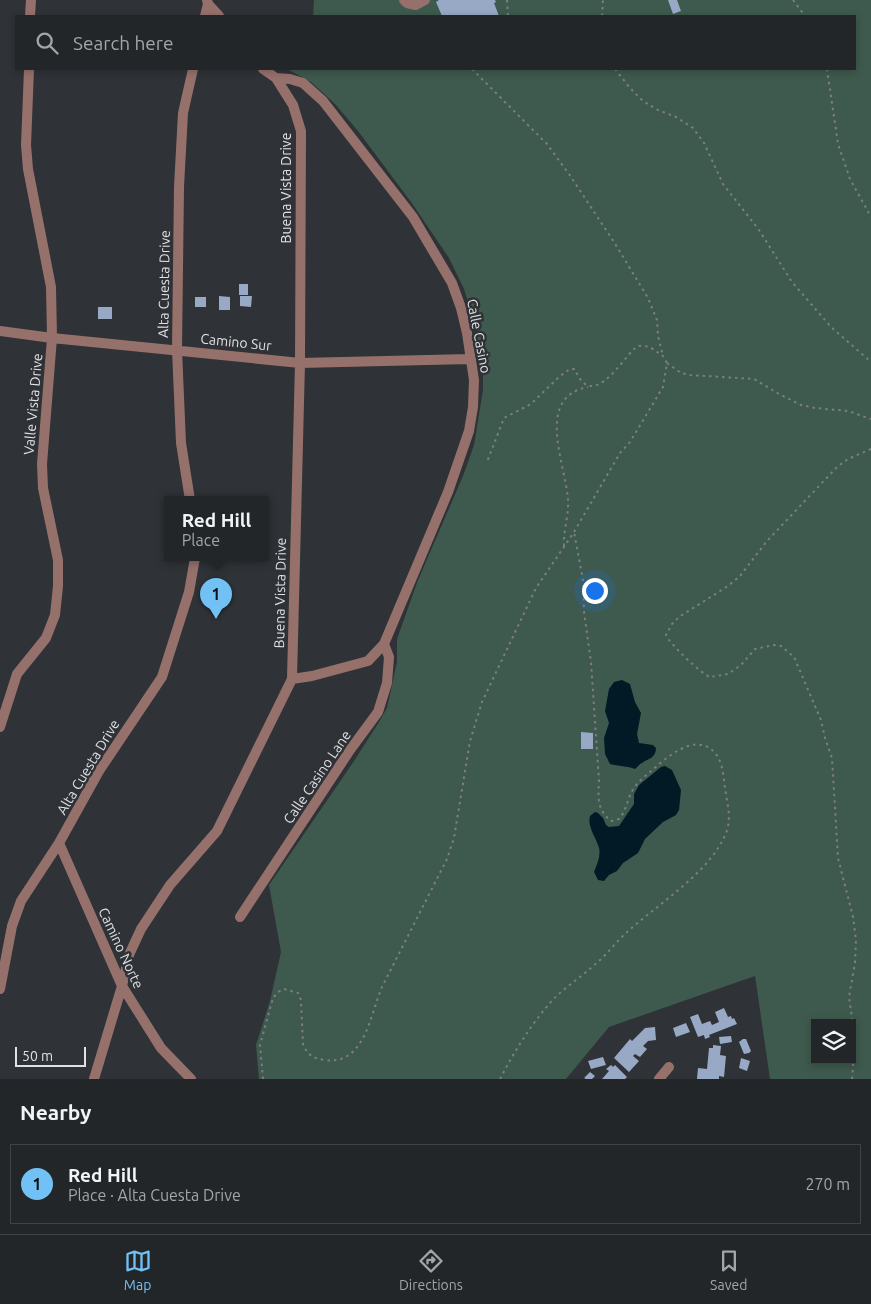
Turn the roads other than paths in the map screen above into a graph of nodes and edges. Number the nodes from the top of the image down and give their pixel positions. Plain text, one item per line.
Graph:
1 (30, 0) edge
2 (404, 0) edge
3 (425, 0) edge
4 (208, 2) edge
5 (30, 15) edge
6 (205, 15) edge
7 (218, 15) edge
8 (29, 70) edge
9 (193, 70) edge
10 (264, 70) edge
11 (276, 78) junction
12 (0, 331) edge
13 (52, 338) junction
14 (176, 350) junction
15 (470, 358) junction
16 (300, 363) junction
17 (189, 496) edge
18 (194, 561) edge
19 (384, 644) junction
20 (292, 679) junction
21 (0, 727) edge
22 (59, 843) junction
23 (240, 917) dead end
24 (122, 986) junction
25 (0, 988) edge
26 (670, 1067) dead end
27 (94, 1079) edge
28 (191, 1079) edge
29 (659, 1079) edge

1 - 5 street
2 - 3 street
4 - 6 street
4 - 7 street
8 - 13 street, Valle Vista Drive
9 - 14 street, Alta Cuesta Drive
10 - 11 street, Buena Vista Drive
11 - 15 street, Calle Casino
11 - 16 street, Buena Vista Drive
12 - 13 street, Camino Sur
13 - 14 street, Camino Sur
13 - 21 street, Valle Vista Drive
14 - 16 street, Camino Sur
14 - 17 street, Alta Cuesta Drive
15 - 16 street, Camino Sur
15 - 19 street, Calle Casino
16 - 20 street, Buena Vista Drive
18 - 22 street, Alta Cuesta Drive
19 - 20 street, Calle Casino
19 - 23 street, Calle Casino Lane
20 - 24 street, Buena Vista Drive
22 - 24 street, Camino Norte
22 - 25 street, Alta Cuesta Drive
24 - 27 street, Buena Vista Drive
24 - 28 street, Camino Norte
26 - 29 street

